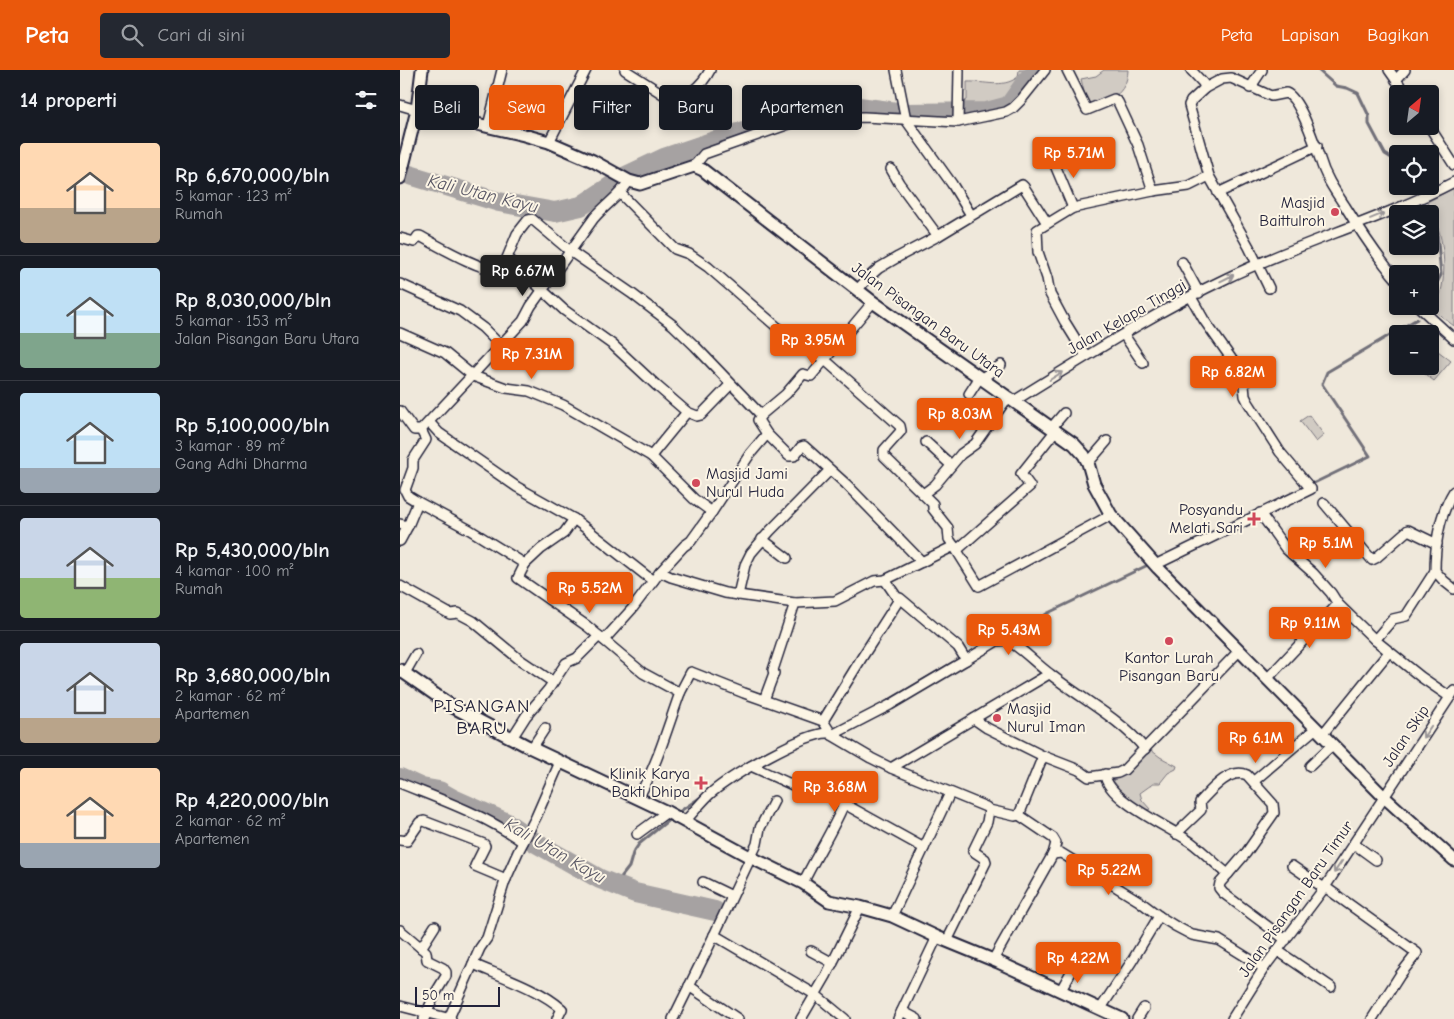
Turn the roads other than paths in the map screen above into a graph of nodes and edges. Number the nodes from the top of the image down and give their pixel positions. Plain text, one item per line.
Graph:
1 (422, 70) edge
2 (502, 70) edge
3 (586, 70) edge
4 (625, 70) edge
5 (710, 70) edge
6 (896, 70) edge
7 (959, 70) edge
8 (1044, 70) edge
9 (1067, 70) edge
10 (1191, 70) edge
11 (1262, 70) edge
12 (1389, 70) edge
13 (1405, 70) edge
14 (1396, 80) junction
15 (420, 85) edge
16 (698, 85) edge
17 (1400, 85) edge
18 (1205, 88) junction
19 (1250, 88) junction
20 (659, 92) edge
21 (400, 104) edge
22 (415, 110) edge
23 (415, 114) edge
24 (904, 115) junction
25 (959, 115) junction
26 (479, 124) edge
27 (488, 126) junction
28 (1435, 135) edge
29 (548, 142) junction
30 (1317, 146) junction
31 (1052, 158) dead end
32 (1454, 165) edge
33 (694, 166) junction
34 (891, 169) dead end
35 (401, 174) edge
36 (1209, 176) junction
37 (628, 181) junction
38 (1454, 182) edge
39 (1153, 191) junction
40 (1218, 193) junction
41 (621, 194) junction
42 (1073, 208) junction
43 (971, 215) junction
44 (1046, 223) junction
45 (1356, 225) junction
46 (938, 236) junction
47 (400, 238) edge
48 (570, 251) junction
49 (511, 261) junction
50 (1182, 262) dead end
51 (1258, 265) junction
52 (1389, 269) edge
53 (400, 284) edge
54 (1270, 288) dead end
55 (542, 290) junction
56 (857, 290) junction
57 (1195, 295) junction
58 (873, 302) junction
59 (1428, 315) edge
60 (400, 333) edge
61 (1124, 335) junction
62 (1454, 339) edge
63 (501, 346) junction
64 (1086, 356) junction
65 (825, 360) junction
66 (1143, 363) dead end
67 (1002, 365) dead end
68 (473, 376) junction
69 (981, 378) junction
70 (730, 384) junction
71 (969, 394) dead end
72 (1011, 399) junction
73 (400, 412) edge
74 (687, 412) junction
75 (1064, 413) dead end
76 (761, 415) junction
77 (429, 422) junction
78 (1054, 429) junction
79 (421, 430) junction
80 (767, 434) junction
81 (926, 442) dead end
82 (1108, 442) dead end
83 (651, 456) junction
84 (1088, 463) junction
85 (952, 465) junction
86 (830, 470) junction
87 (1454, 491) edge
88 (923, 494) junction
89 (418, 502) junction
90 (1324, 503) dead end
91 (712, 512) junction
92 (1260, 513) junction
93 (1111, 515) junction
94 (574, 519) junction
95 (404, 525) edge
96 (762, 539) junction
97 (400, 541) edge
98 (1437, 544) junction
99 (956, 548) junction
100 (788, 558) dead end
101 (922, 562) junction
102 (1152, 562) junction
103 (525, 564) junction
104 (1435, 570) junction
105 (660, 572) junction
106 (885, 580) junction
107 (653, 581) junction
108 (400, 586) edge
109 (1454, 589) edge
110 (738, 595) junction
111 (898, 600) junction
112 (795, 603) junction
113 (1338, 604) junction
114 (602, 638) junction
115 (1374, 640) junction
116 (1239, 651) junction
117 (1389, 652) junction
118 (416, 654) dead end
119 (965, 658) junction
120 (402, 671) edge
121 (1049, 674) junction
122 (1267, 679) junction
123 (554, 682) junction
124 (680, 693) junction
125 (1452, 695) edge
126 (764, 700) junction
127 (974, 719) junction
128 (545, 728) dead end
129 (828, 729) junction
130 (1319, 732) junction
131 (512, 738) junction
132 (1332, 745) junction
133 (532, 748) junction
134 (1145, 749) junction
135 (1043, 756) junction
136 (560, 762) junction
137 (751, 766) junction
138 (1310, 766) dead end
139 (891, 768) junction
140 (1105, 774) junction
141 (1254, 781) junction
142 (400, 783) edge
143 (950, 793) junction
144 (1383, 796) junction
145 (638, 798) junction
146 (774, 801) dead end
147 (844, 804) junction
148 (988, 810) junction
149 (667, 812) junction
150 (1019, 815) junction
151 (682, 820) junction
152 (637, 834) dead end
153 (1176, 834) junction
154 (525, 838) junction
155 (400, 840) edge
156 (1354, 844) junction
157 (924, 848) junction
158 (1053, 854) junction
159 (750, 857) junction
160 (1376, 860) dead end
161 (1454, 860) edge
162 (1292, 866) dead end
163 (1228, 874) junction
164 (506, 879) junction
165 (704, 882) dead end
166 (803, 883) junction
167 (1325, 888) junction
168 (732, 896) junction
169 (860, 907) junction
170 (892, 916) junction
171 (1159, 916) junction
172 (435, 926) dead end
173 (400, 930) edge
174 (714, 935) junction
175 (942, 939) junction
176 (1286, 940) junction
177 (421, 948) junction
178 (811, 951) dead end
179 (1278, 951) junction
180 (993, 960) junction
181 (833, 963) junction
182 (473, 964) junction
183 (1075, 965) dead end
184 (1264, 968) junction
185 (689, 986) junction
186 (1331, 986) dead end
187 (1061, 990) junction
188 (816, 995) junction
189 (400, 1006) edge
190 (1101, 1008) junction
191 (1144, 1008) dead end
192 (426, 1015) edge
193 (900, 1015) edge
194 (450, 1019) edge
195 (557, 1019) edge
196 (673, 1019) edge
197 (738, 1019) edge
198 (801, 1019) edge
199 (845, 1019) edge
200 (917, 1019) edge
201 (1122, 1019) edge
202 (1137, 1019) edge
203 (1232, 1019) edge
204 (1372, 1019) edge

1 - 15 street
2 - 27 street
3 - 29 street
4 - 20 street
5 - 16 street
6 - 24 street
7 - 25 street
8 - 25 street
9 - 39 street
10 - 18 street
11 - 19 street
12 - 14 street
13 - 14 street
14 - 17 street
18 - 19 street
18 - 36 street
19 - 30 street
21 - 22 street
23 - 35 street
24 - 25 street
24 - 33 street
24 - 43 street
26 - 27 street
27 - 29 street
28 - 32 street
29 - 37 street
30 - 40 street
30 - 45 street
31 - 42 street
33 - 37 street
33 - 56 street, Jalan Pisangan Baru Utara
34 - 46 street
36 - 39 street
36 - 40 street
37 - 41 street
45 -> 38 street, Jalan Kelapa Tinggi
39 - 42 street
40 - 51 street
41 - 48 street
41 - 65 street
42 - 44 street
43 - 44 street
43 - 46 street
44 - 64 street
45 - 51 street, Jalan Kelapa Tinggi
45 - 52 street
46 - 56 street
47 - 49 street
48 - 49 street
48 - 55 street
48 - 70 street
49 - 55 street
50 - 57 street
51 - 54 street
57 -> 51 street, Jalan Kelapa Tinggi
53 - 63 street
55 - 63 street
55 - 74 street
56 - 58 street, Jalan Pisangan Baru Utara
57 - 61 street, Jalan Kelapa Tinggi
57 - 92 street
58 - 65 street
58 - 69 street, Jalan Pisangan Baru Utara
59 - 62 street
60 - 68 street
61 - 64 street, Jalan Kelapa Tinggi
61 - 66 street
63 - 68 street
72 -> 64 street, Jalan Kelapa Tinggi
65 - 76 street
65 - 88 street
67 - 69 street
68 - 77 street
68 - 83 street
69 - 71 street
69 - 72 street, Jalan Pisangan Baru Utara
70 - 74 street
70 - 76 street
72 - 78 street, Jalan Pisangan Baru Utara
72 - 85 street
73 - 79 street
74 - 83 street
75 - 78 street
76 - 80 street
77 - 79 street
77 - 94 street
78 - 84 street, Jalan Pisangan Baru Utara
78 - 99 street
79 - 89 street
80 - 86 street
80 - 91 street
81 - 85 street
82 - 84 street
83 - 91 street
84 - 93 street, Jalan Pisangan Baru Utara
85 - 88 street
86 - 96 street
86 - 101 street
87 - 98 street
88 - 99 street
89 - 95 street
89 - 103 street
90 - 98 street
91 - 105 street
92 - 102 street
92 - 113 street
93 - 99 street
93 - 102 street, Jalan Pisangan Baru Utara
94 - 103 street
94 - 107 street
95 - 97 street
96 - 100 street
96 - 110 street
98 - 104 street
99 - 101 street
101 - 106 street
102 - 116 street, Jalan Pisangan Baru Utara
103 - 114 street
104 - 109 street
104 - 115 street
105 - 107 street
105 - 110 street
106 - 111 street
106 - 112 street
107 - 114 street
108 - 123 street
110 - 112 street
111 - 119 street
111 - 129 street
112 - 126 street
113 - 115 street
113 - 122 street
114 - 123 street
114 - 124 street
115 - 117 street
116 - 122 street, Jalan Pisangan Baru Utara
116 - 134 street
117 - 125 street
117 - 130 street
118 - 120 street
119 - 121 street
119 - 129 street
120 - 131 street
121 - 127 street
121 - 134 street
122 - 130 street, Jalan Pisangan Baru Utara
123 - 131 street
124 - 126 street
124 - 145 street
125 -> 144 street, Jalan Skip
126 - 129 street
127 - 135 street
127 - 139 street
128 - 133 street
129 - 137 street
129 - 139 street
130 - 132 street, Jalan Pisangan Baru Utara
130 - 141 street
131 - 133 street
132 - 138 street
132 - 144 street, Jalan Pisangan Baru Utara
133 - 136 street
134 - 140 street
135 - 140 street
135 - 150 street
136 - 145 street
136 - 154 street
137 - 147 street
137 - 151 street
139 - 143 street
140 - 153 street
141 - 153 street
141 - 163 street
142 - 154 street
143 - 148 street
143 - 157 street
144 - 156 street, Jalan Pisangan Baru Timur
144 - 161 street, Jalan Pisangan Baru Utara
145 - 149 street
146 - 159 street
147 - 157 street
147 - 166 street
148 - 150 street
148 - 175 street
149 - 151 street
149 - 152 street
150 - 158 street
151 - 159 street
153 - 163 street
154 - 164 street
155 - 164 street
156 - 160 street
156 -> 167 street, Jalan Pisangan Baru Timur
157 - 170 street
158 - 171 street
158 - 180 street
159 - 166 street
159 - 168 street
162 - 167 street
163 - 176 street
164 - 182 street
165 - 168 street
166 - 169 street
167 - 176 street, Jalan Pisangan Baru Timur
167 - 204 street
168 - 174 street
169 - 170 street
169 - 181 street
170 - 175 street
171 - 184 street
171 - 190 street
172 - 177 street
173 - 177 street
174 - 185 street
174 - 188 street
175 - 180 street
175 - 193 street
176 - 179 street, Jalan Pisangan Baru Timur
177 - 192 street
178 - 181 street
179 - 184 street, Jalan Pisangan Baru Timur
179 - 186 street
180 - 187 street
181 - 188 street
182 - 194 street
182 - 195 street
183 - 187 street
184 - 203 street, Jalan Pisangan Baru Timur
185 - 196 street
185 - 197 street
187 - 190 street
188 - 198 street
188 - 199 street
189 - 192 street
190 - 201 street
191 - 202 street
192 - 194 street
193 - 200 street

